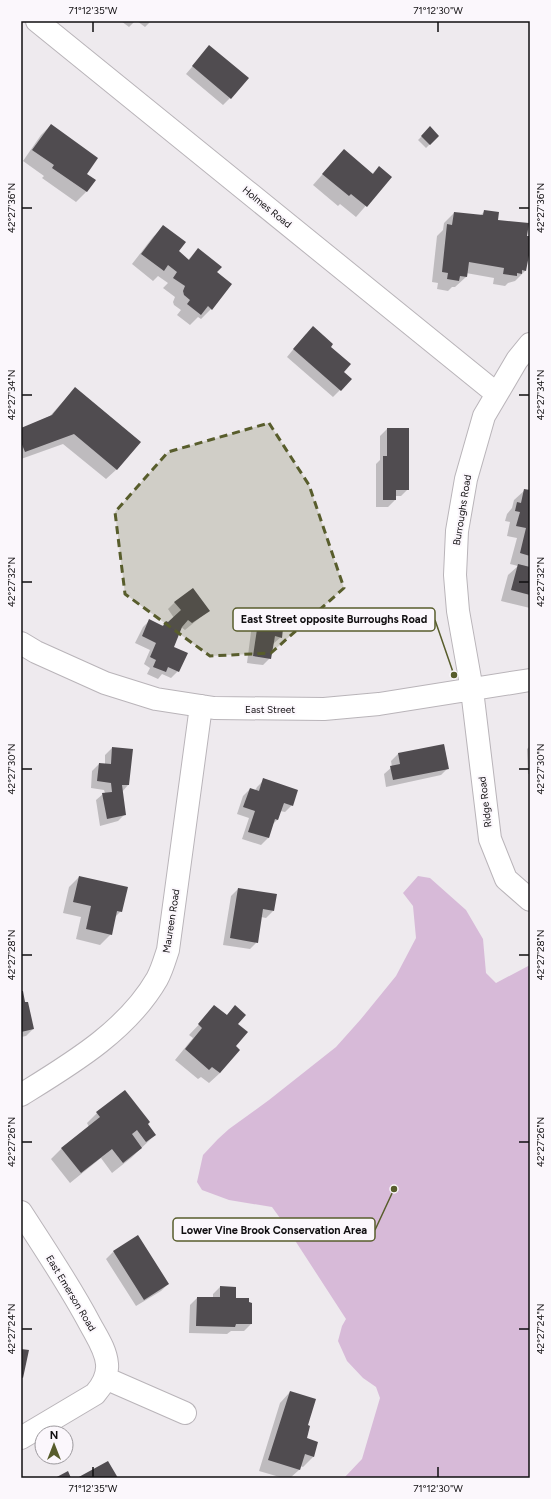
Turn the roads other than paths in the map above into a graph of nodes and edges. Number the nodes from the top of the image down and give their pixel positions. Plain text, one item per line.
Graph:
1 (37, 21) edge
2 (530, 344) edge
3 (497, 394) junction
4 (21, 643) edge
5 (530, 680) edge
6 (472, 690) junction
7 (201, 706) junction
8 (530, 900) edge
9 (21, 1095) edge
10 (21, 1212) edge
11 (105, 1378) junction
12 (184, 1412) dead end
13 (21, 1438) edge

1 - 3 street, Holmes Road
2 - 3 street, Burroughs Road
3 - 6 street, Burroughs Road
4 - 7 street, East Street
5 - 6 street, East Street
6 - 7 street, East Street
6 - 8 street, Ridge Road
7 - 9 street, Maureen Road
10 - 11 street, East Emerson Road
11 - 12 street
11 - 13 street, East Emerson Road

